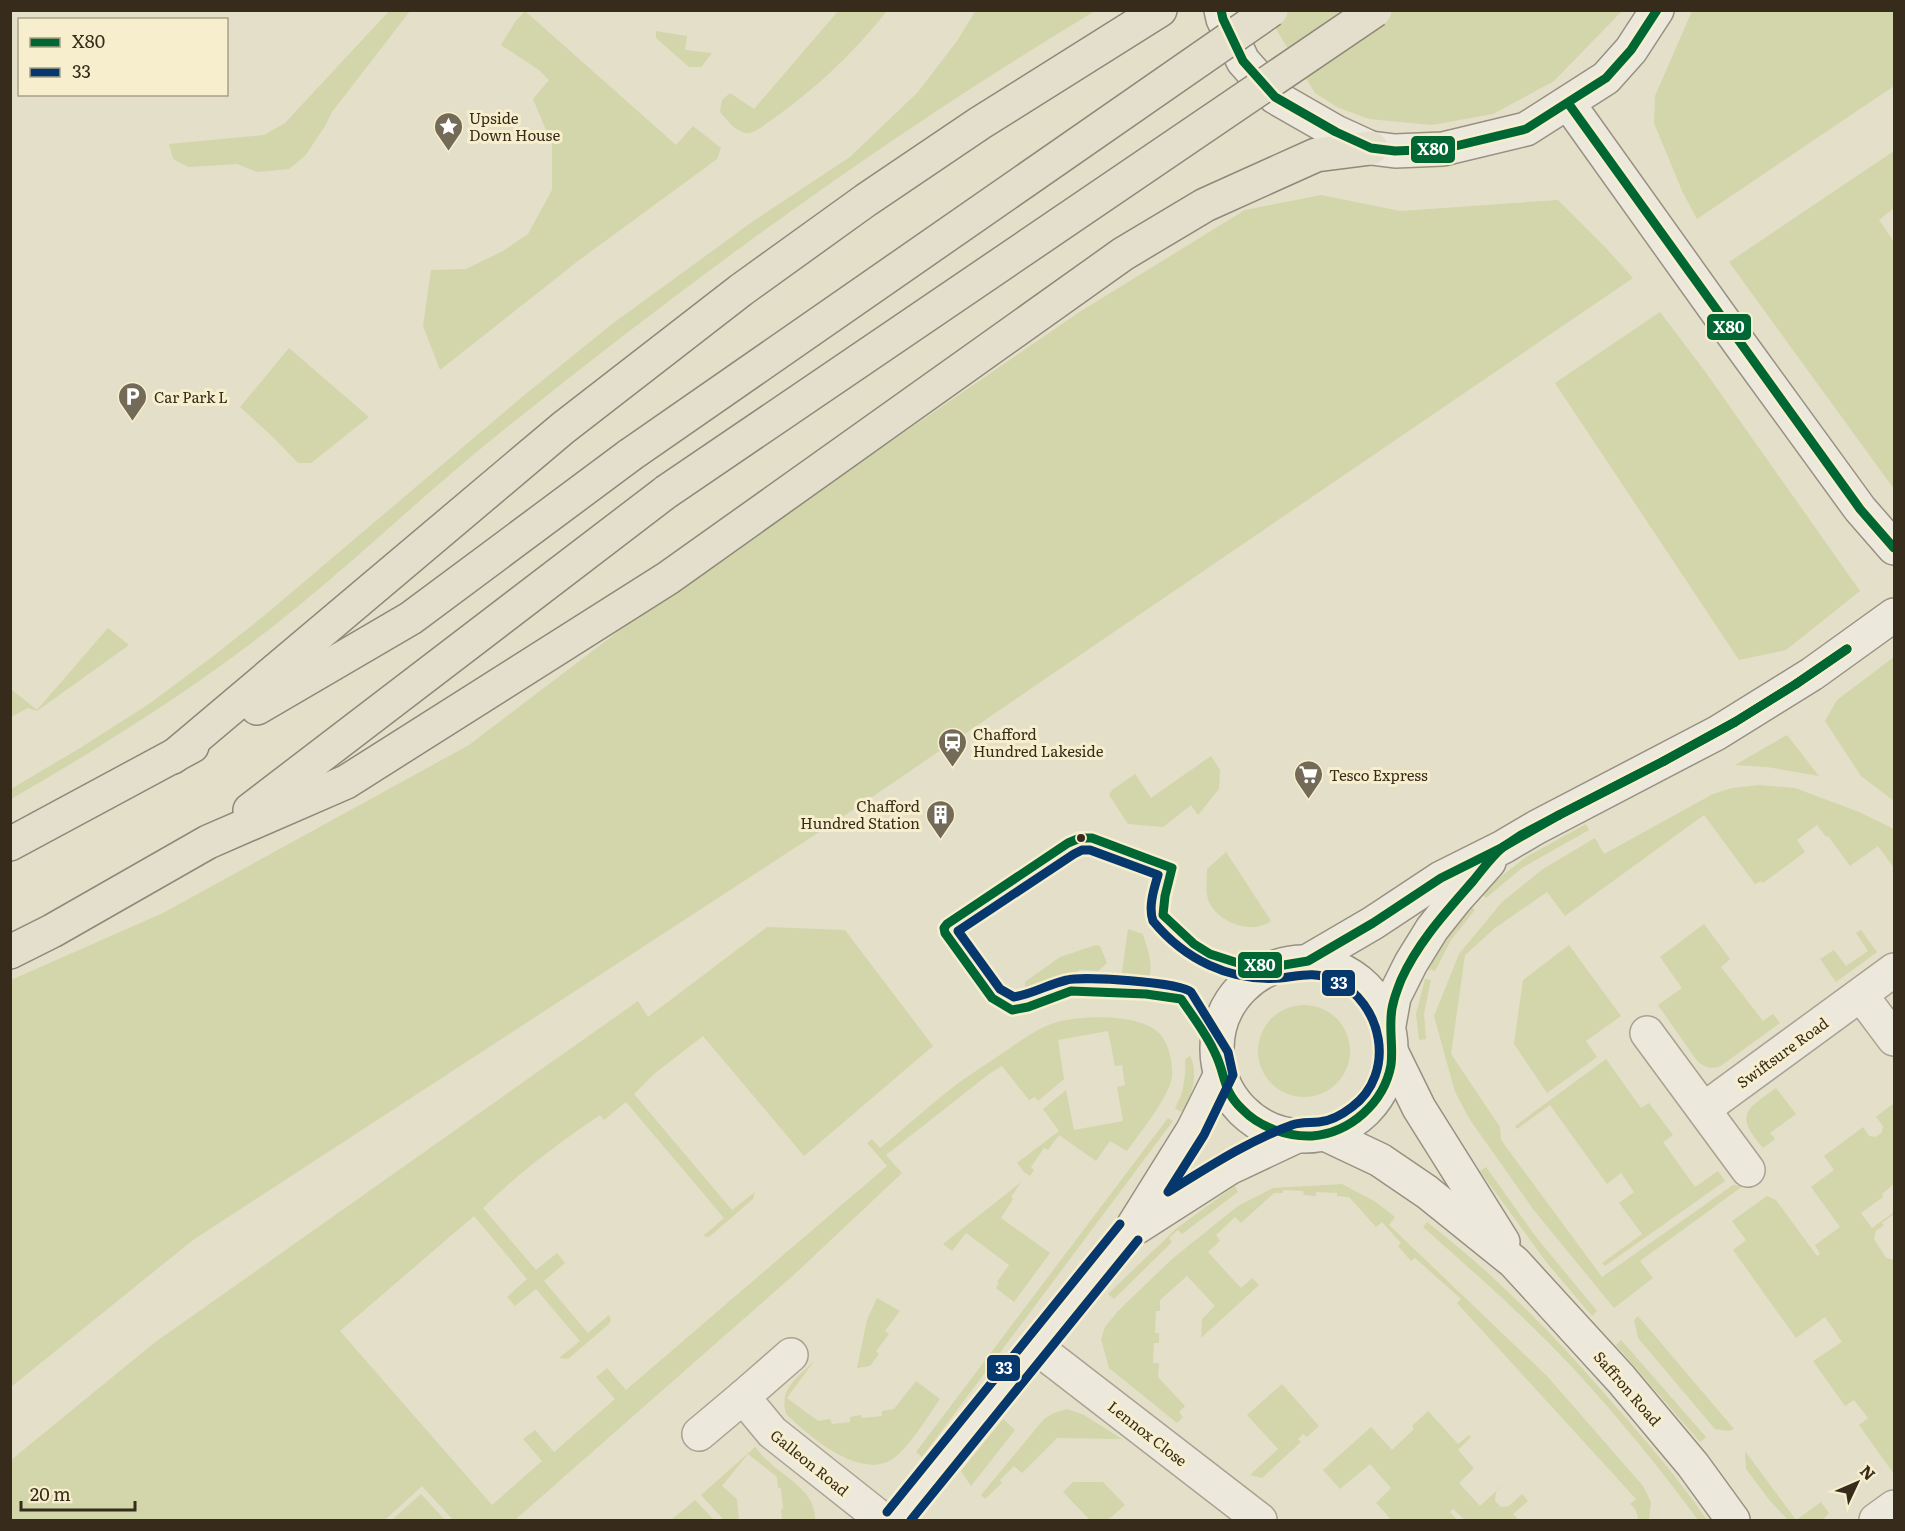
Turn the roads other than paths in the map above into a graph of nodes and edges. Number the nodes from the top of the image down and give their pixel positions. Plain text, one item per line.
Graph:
1 (1160, 10) edge
2 (1221, 10) edge
3 (1271, 10) edge
4 (1376, 10) edge
5 (1657, 10) edge
6 (1568, 103) junction
7 (1371, 148) junction
8 (1894, 548) edge
9 (1894, 615) edge
10 (173, 756) junction
11 (208, 842) junction
12 (10, 844) edge
13 (1503, 847) junction
14 (10, 952) edge
15 (1308, 961) junction
16 (1894, 970) edge
17 (1861, 995) junction
18 (1647, 1034) dead end
19 (1390, 1039) junction
20 (1894, 1039) edge
21 (1221, 1074) junction
22 (1704, 1109) junction
23 (1311, 1135) junction
24 (1748, 1170) dead end
25 (1130, 1231) junction
26 (1514, 1262) junction
27 (1036, 1347) junction
28 (790, 1355) dead end
29 (743, 1397) junction
30 (699, 1434) dead end
31 (1894, 1507) edge
32 (883, 1521) edge
33 (896, 1521) edge
34 (1260, 1521) edge
35 (1733, 1521) edge
36 (1876, 1521) edge

1 - 10 main road
2 - 7 street
3 - 10 main road, bridge
4 - 11 main road, bridge
5 - 6 street
6 - 7 street
6 - 8 street
7 - 11 main road
9 - 13 street
10 - 12 main road
11 - 14 main road
13 - 15 street
13 - 19 street
15 - 19 street
15 - 21 street
16 - 17 street, Swiftsure Road
17 - 20 street
17 - 22 street, Swiftsure Road
18 - 22 street
19 - 23 street
19 - 26 street, Saffron Road
21 - 23 street
21 - 25 street
22 - 24 street
23 - 25 street
23 - 26 street, Saffron Road
25 - 27 street
26 - 35 street, Saffron Road
27 - 33 street
27 - 34 street, Lennox Close
28 - 29 street
29 - 30 street
29 - 32 street, Galleon Road
31 - 36 street

